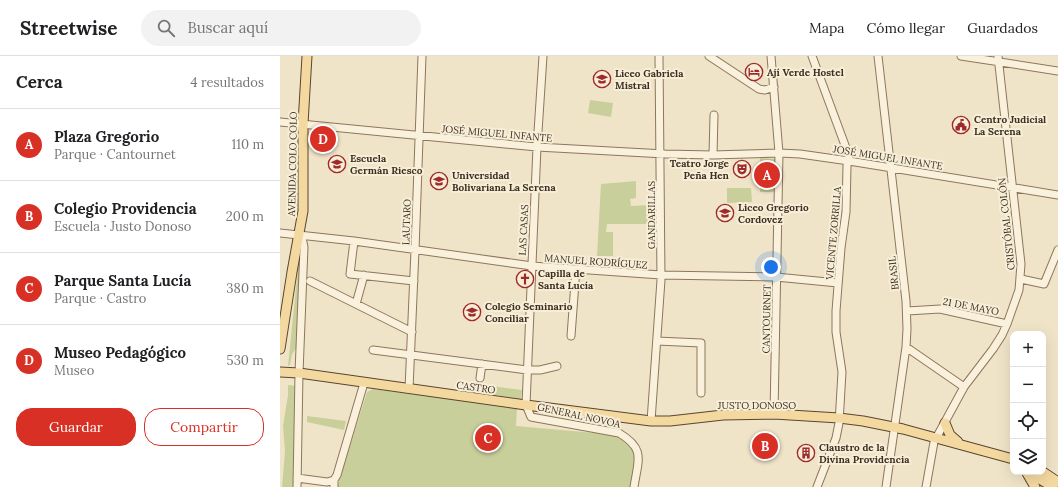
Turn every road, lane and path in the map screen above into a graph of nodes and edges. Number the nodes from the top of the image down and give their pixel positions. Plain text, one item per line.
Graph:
1 (307, 56) edge
2 (422, 56) edge
3 (543, 56) edge
4 (659, 56) edge
5 (709, 56) edge
6 (771, 56) edge
7 (812, 56) edge
8 (878, 56) edge
9 (961, 56) edge
10 (998, 59) edge
11 (1058, 71) edge
12 (774, 87) junction
13 (714, 115) dead end
14 (280, 122) edge
15 (303, 124) junction
16 (418, 135) junction
17 (537, 147) junction
18 (661, 153) junction
19 (779, 153) junction
20 (713, 155) junction
21 (849, 161) junction
22 (891, 168) junction
23 (1013, 188) junction
24 (1058, 195) edge
25 (280, 233) edge
26 (299, 235) junction
27 (354, 241) junction
28 (415, 250) junction
29 (1058, 250) edge
30 (532, 266) junction
31 (576, 269) junction
32 (364, 275) junction
33 (661, 276) junction
34 (776, 277) junction
35 (1021, 279) junction
36 (310, 281) dead end
37 (414, 281) junction
38 (838, 283) junction
39 (356, 304) junction
40 (907, 311) junction
41 (1007, 324) junction
42 (412, 332) junction
43 (571, 336) dead end
44 (657, 341) junction
45 (906, 347) junction
46 (280, 349) edge
47 (373, 350) dead end
48 (410, 354) junction
49 (482, 364) junction
50 (557, 366) dead end
51 (527, 370) junction
52 (285, 372) edge
53 (299, 373) junction
54 (480, 378) dead end
55 (364, 383) junction
56 (964, 387) junction
57 (409, 389) junction
58 (701, 393) dead end
59 (526, 405) junction
60 (774, 414) junction
61 (839, 418) junction
62 (651, 421) junction
63 (945, 423) junction
64 (894, 430) junction
65 (935, 440) junction
66 (964, 445) junction
67 (1010, 458) edge
68 (1010, 464) edge
69 (1029, 475) edge
70 (1034, 475) edge
71 (297, 478) junction
72 (1044, 479) edge
73 (334, 484) edge
74 (1055, 484) edge
75 (297, 487) edge
76 (634, 487) edge
77 (817, 487) edge
78 (886, 487) edge
79 (926, 487) edge
80 (1035, 487) edge

1 - 15 main road, AVENIDA COLO COLO
2 - 16 street, LAUTARO
3 - 17 street, LAS CASAS
4 - 18 street, GANDARILLAS
5 - 12 street
6 - 12 street, CANTOURNET
7 - 21 street, VICENTE ZORRILLA
8 - 22 street, BRASIL
9 - 10 street
10 - 11 street
10 - 23 street, CRISTÓBAL COLÓN
12 - 19 street, CANTOURNET
13 - 20 street
14 - 15 street, JOSÉ MIGUEL INFANTE
15 - 16 street, JOSÉ MIGUEL INFANTE
15 - 26 main road, AVENIDA COLO COLO
16 - 17 street, JOSÉ MIGUEL INFANTE
16 - 28 street, LAUTARO
17 - 18 street, JOSÉ MIGUEL INFANTE
17 - 30 street, LAS CASAS
18 - 20 street, JOSÉ MIGUEL INFANTE
18 - 33 street, GANDARILLAS
19 - 20 street, JOSÉ MIGUEL INFANTE
19 - 21 street, JOSÉ MIGUEL INFANTE
19 - 34 street, CANTOURNET
21 - 22 street, JOSÉ MIGUEL INFANTE
21 - 38 street, VICENTE ZORRILLA
22 - 23 street, JOSÉ MIGUEL INFANTE
22 - 40 street, BRASIL
23 - 24 street, JOSÉ MIGUEL INFANTE
23 - 35 street, CRISTÓBAL COLÓN
25 - 26 street, MANUEL RODRÍGUEZ
26 - 27 street, MANUEL RODRÍGUEZ
26 - 46 main road
26 - 53 street, AVENIDA COLO COLO
27 - 28 street, MANUEL RODRÍGUEZ
27 - 32 street
28 - 30 street, MANUEL RODRÍGUEZ
28 - 37 street, LAUTARO
29 - 35 street
30 - 31 street, MANUEL RODRÍGUEZ
30 - 51 street, LAS CASAS
31 - 33 street, MANUEL RODRÍGUEZ
31 - 43 street
32 - 37 street
32 - 39 street
33 - 34 street, MANUEL RODRÍGUEZ
33 - 44 street, GANDARILLAS
34 - 38 street, MANUEL RODRÍGUEZ
34 - 60 street, CANTOURNET
35 - 41 street, CRISTÓBAL COLÓN
36 - 39 street
37 - 42 street, LAUTARO
38 - 61 street, VICENTE ZORRILLA
39 - 42 street
40 - 41 street, 21 DE MAYO
40 - 45 street, BRASIL
41 - 56 street, CRISTÓBAL COLÓN
42 - 48 street, LAUTARO
44 - 58 street
44 - 62 street, GANDARILLAS
45 - 56 street
45 - 64 street, BRASIL
47 - 48 street
48 - 49 street
48 - 57 street, LAUTARO
49 - 51 street
49 - 54 street
50 - 51 street
51 - 59 street, LAS CASAS
52 - 53 main road, CASTRO
53 - 55 main road, CASTRO
53 - 71 street, AVENIDA COLO COLO
55 - 57 main road, CASTRO
55 - 73 street
56 - 63 street, CRISTÓBAL COLÓN
57 - 59 main road, CASTRO
59 - 62 main road, CASTRO
59 - 76 street, GENERAL NOVOA
60 - 61 main road, JUSTO DONOSO
60 - 62 main road, JUSTO DONOSO
61 - 64 main road, JUSTO DONOSO
61 - 77 street, VICENTE ZORRILLA
63 - 65 street, CRISTÓBAL COLÓN
63 - 66 main road
64 - 65 main road, JUSTO DONOSO
64 - 78 street, BRASIL
65 - 66 main road, JUSTO DONOSO
65 - 68 main road, JUSTO DONOSO
65 - 79 street, CRISTÓBAL COLÓN
66 - 67 main road, JUSTO DONOSO
69 - 80 main road
70 - 72 main road
71 - 73 street
71 - 75 street, AVENIDA COLO COLO
72 - 74 main road

